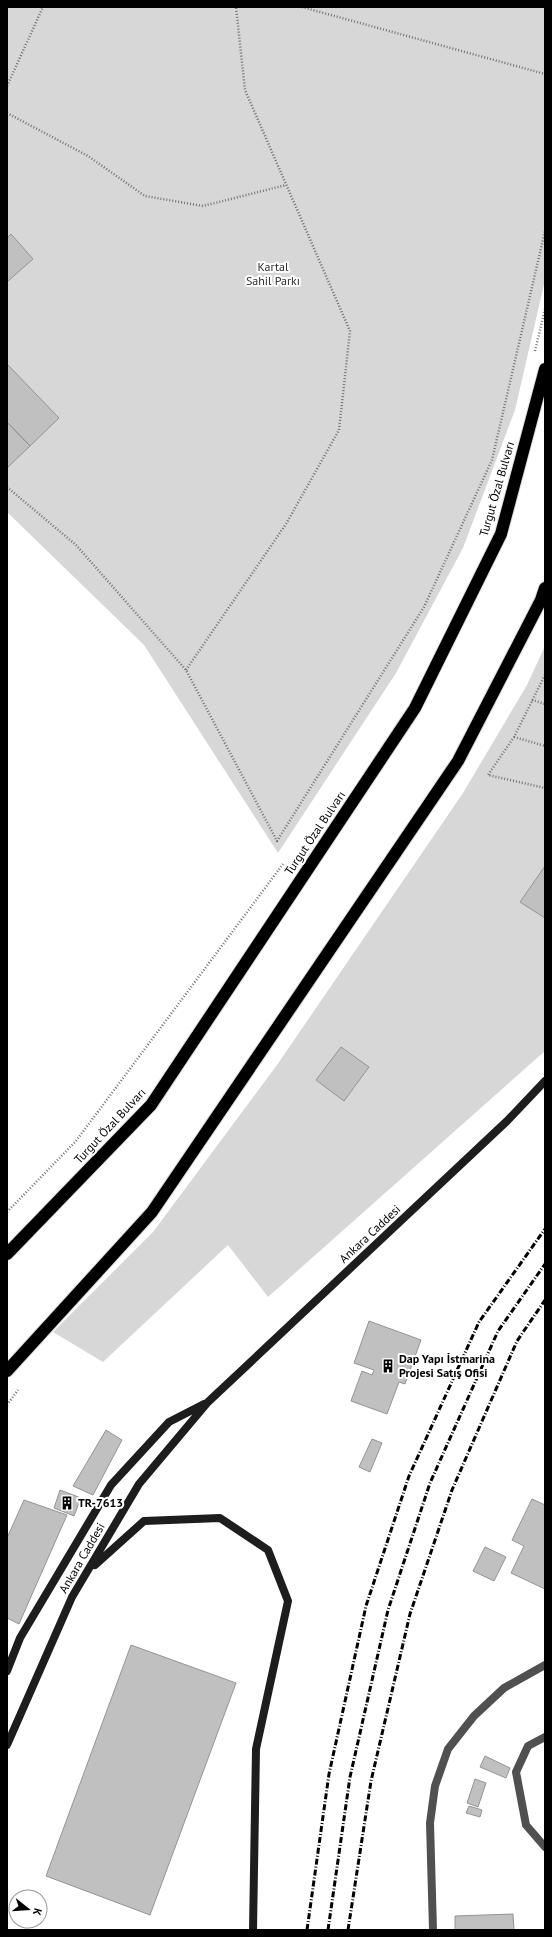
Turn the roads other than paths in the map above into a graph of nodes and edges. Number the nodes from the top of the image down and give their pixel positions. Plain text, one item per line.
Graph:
1 (545, 369) edge
2 (545, 588) edge
3 (545, 1081) edge
4 (7, 1254) edge
5 (7, 1371) edge
6 (208, 1402) junction
7 (88, 1570) junction
8 (545, 1665) edge
9 (7, 1671) edge
10 (545, 1737) edge
11 (7, 1745) edge
12 (545, 1847) edge
13 (253, 1930) edge
14 (433, 1930) edge

1 - 4 highway, Turgut Özal Bulvarı
2 - 5 highway
3 - 6 main road, Ankara Caddesi
6 - 7 main road, Ankara Caddesi
6 - 9 main road, Ankara Caddesi
7 - 11 main road, Ankara Caddesi
7 - 13 main road
8 - 14 street
10 - 12 street

